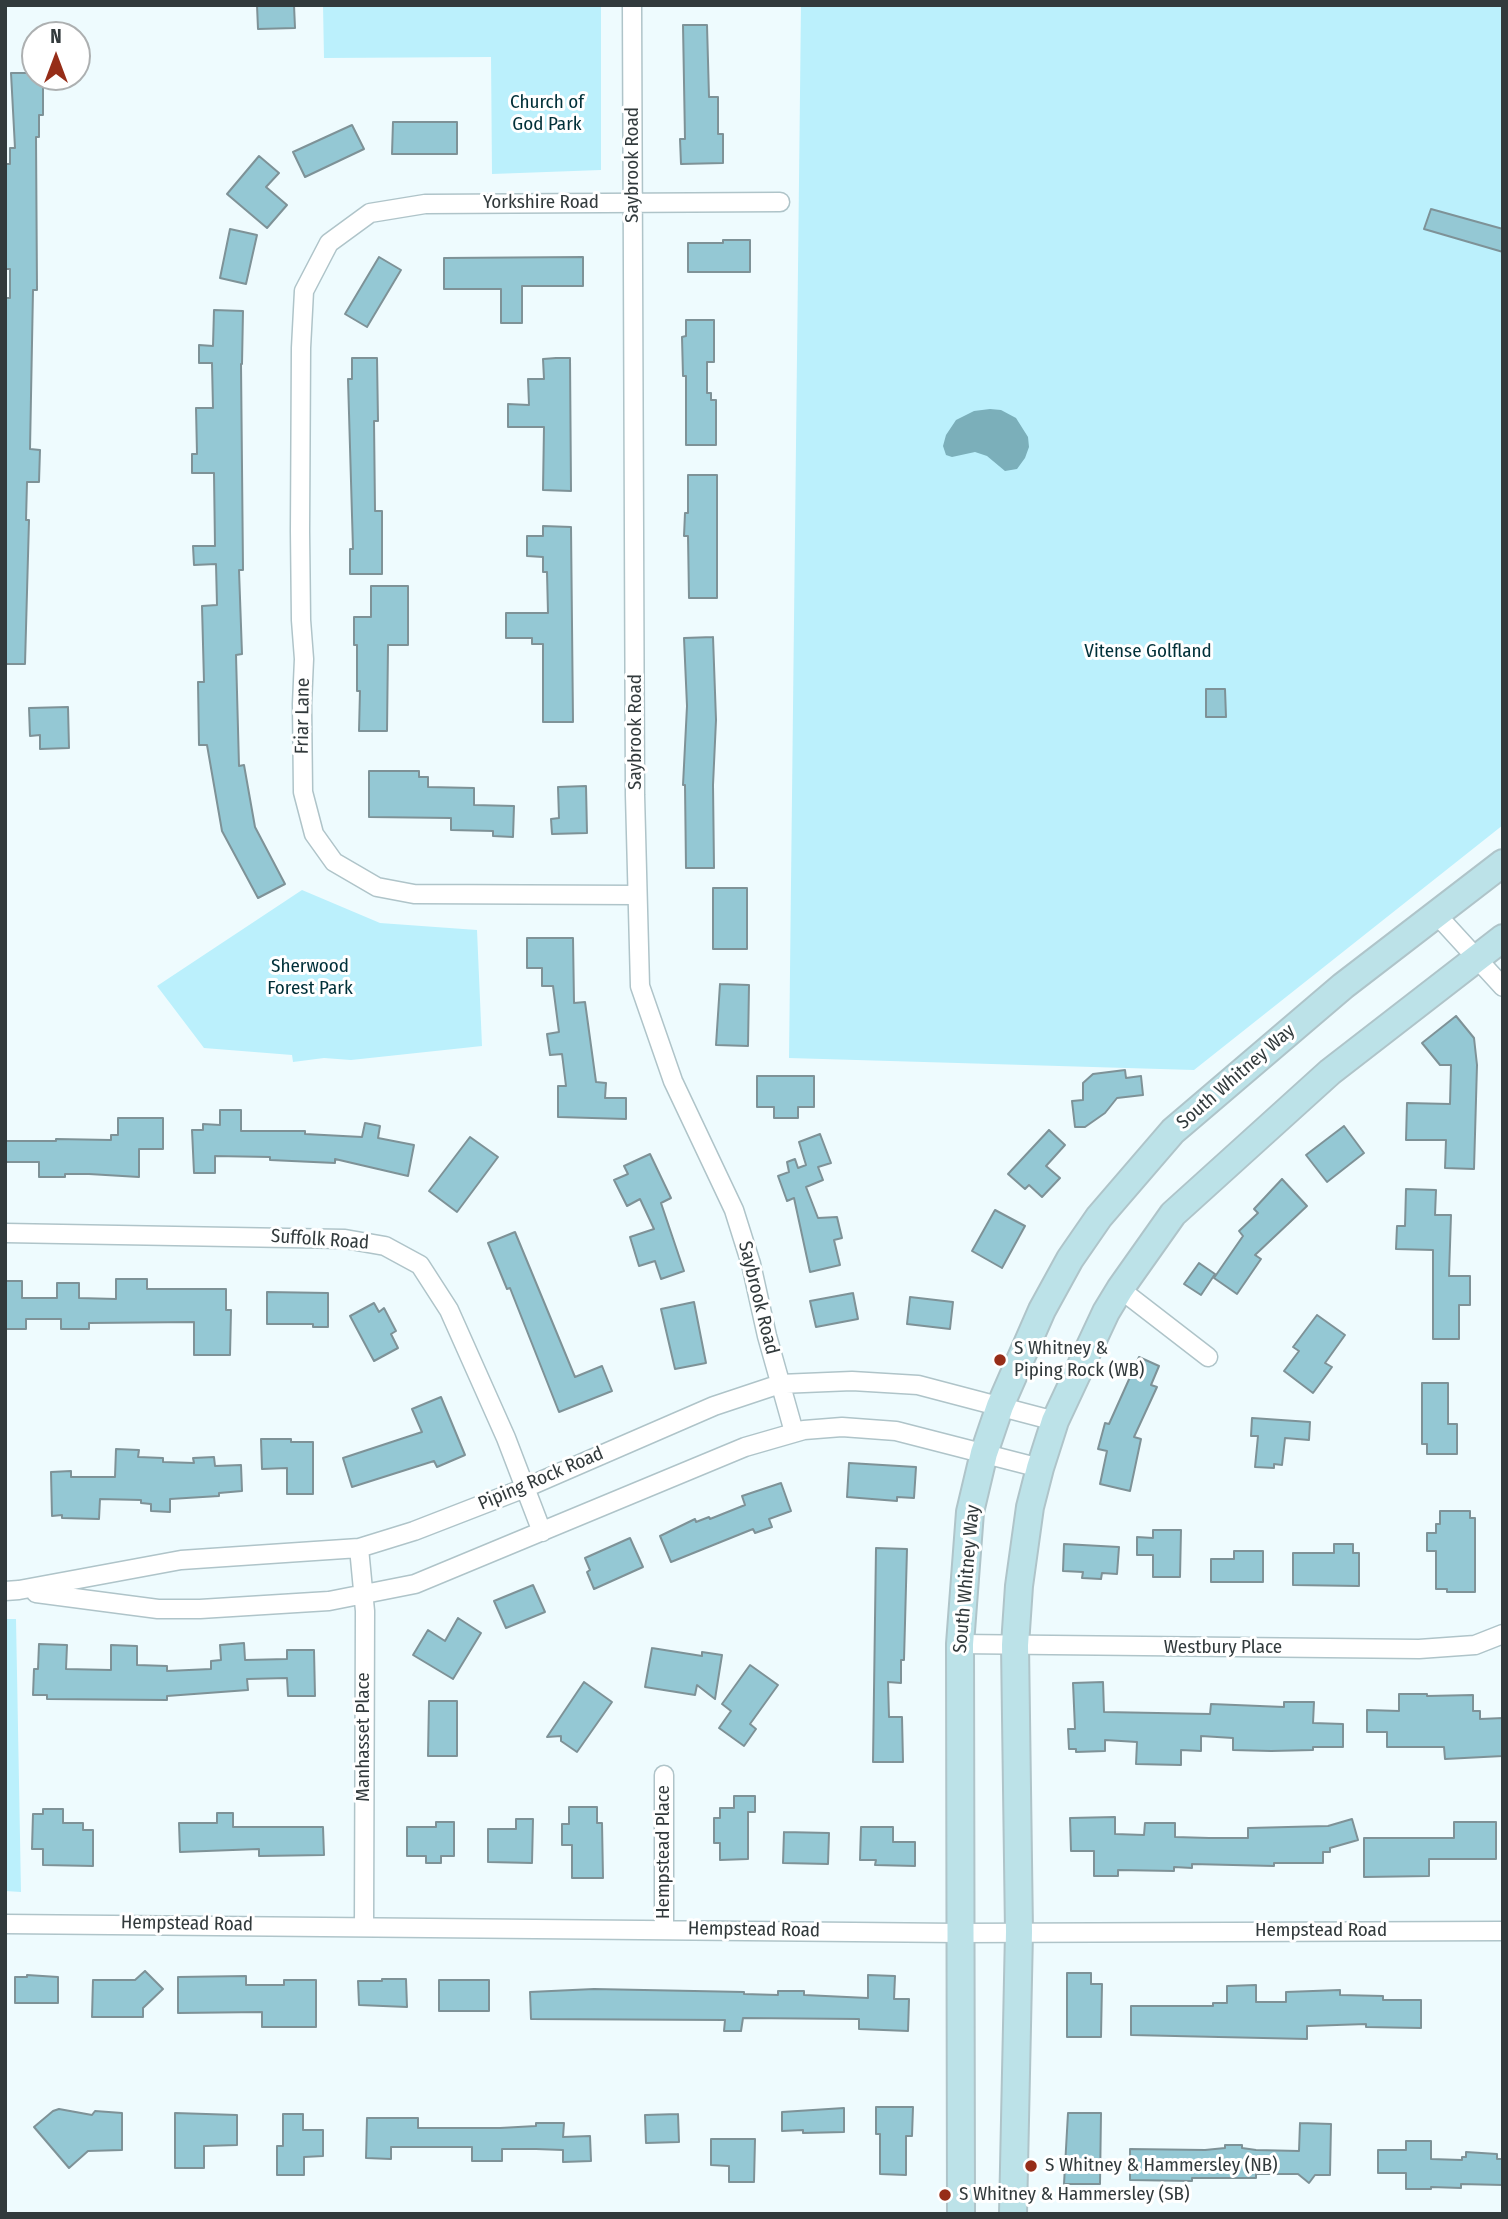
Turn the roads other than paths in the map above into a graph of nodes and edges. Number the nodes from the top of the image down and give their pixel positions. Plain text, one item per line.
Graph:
1 (632, 5) edge
2 (779, 202) dead end
3 (632, 203) junction
4 (321, 257) joint
5 (1503, 863) edge
6 (636, 895) junction
7 (1437, 915) junction
8 (1503, 938) edge
9 (1479, 959) junction
10 (1503, 987) edge
11 (5, 1233) edge
12 (1120, 1289) junction
13 (1208, 1357) dead end
14 (780, 1384) junction
15 (1000, 1406) junction
16 (1055, 1421) junction
17 (794, 1432) junction
18 (984, 1453) junction
19 (1040, 1468) junction
20 (525, 1488) junction
21 (541, 1532) junction
22 (359, 1548) junction
23 (12, 1591) edge
24 (363, 1594) junction
25 (1503, 1634) edge
26 (960, 1644) junction
27 (1015, 1645) junction
28 (664, 1775) dead end
29 (5, 1924) edge
30 (364, 1927) junction
31 (664, 1929) junction
32 (1019, 1931) junction
33 (1503, 1931) edge
34 (959, 1933) junction
35 (961, 2214) edge
36 (1013, 2214) edge

1 - 3 street, Saybrook Road
2 - 3 street, Yorkshire Road
3 - 4 street, Yorkshire Road
3 - 6 street, Saybrook Road
4 - 6 street, Friar Lane
5 - 7 main road, South Whitney Way
6 - 14 street, Saybrook Road
7 - 9 street
7 - 15 main road, South Whitney Way
8 - 9 main road
9 - 10 street
9 - 12 main road
11 - 20 street, Suffolk Road
12 - 13 street
12 - 16 main road
14 - 15 street, Piping Rock Road
14 - 17 street, Saybrook Road
14 - 20 street, Piping Rock Road
15 - 16 street, Piping Rock Road
15 - 18 main road, South Whitney Way
16 - 19 main road
17 - 18 street, Piping Rock Road
17 - 21 street, Piping Rock Road
18 - 19 street, Piping Rock Road
18 - 26 main road, South Whitney Way
19 - 27 main road
20 - 21 street, Suffolk Road
20 - 22 street, Piping Rock Road
21 - 24 street, Piping Rock Road
22 - 23 street, Piping Rock Road
22 - 24 street, Manhasset Place
23 - 24 street, Piping Rock Road
24 - 30 street, Manhasset Place
25 - 27 street, Westbury Place
26 - 27 street, Westbury Place
26 - 34 main road, South Whitney Way
27 - 32 main road
28 - 31 street, Hempstead Place
29 - 30 street, Hempstead Road
30 - 31 street, Hempstead Road
31 - 34 street, Hempstead Road
32 - 33 street, Hempstead Road
32 - 34 street, Hempstead Road
32 - 36 main road
34 - 35 main road, South Whitney Way

